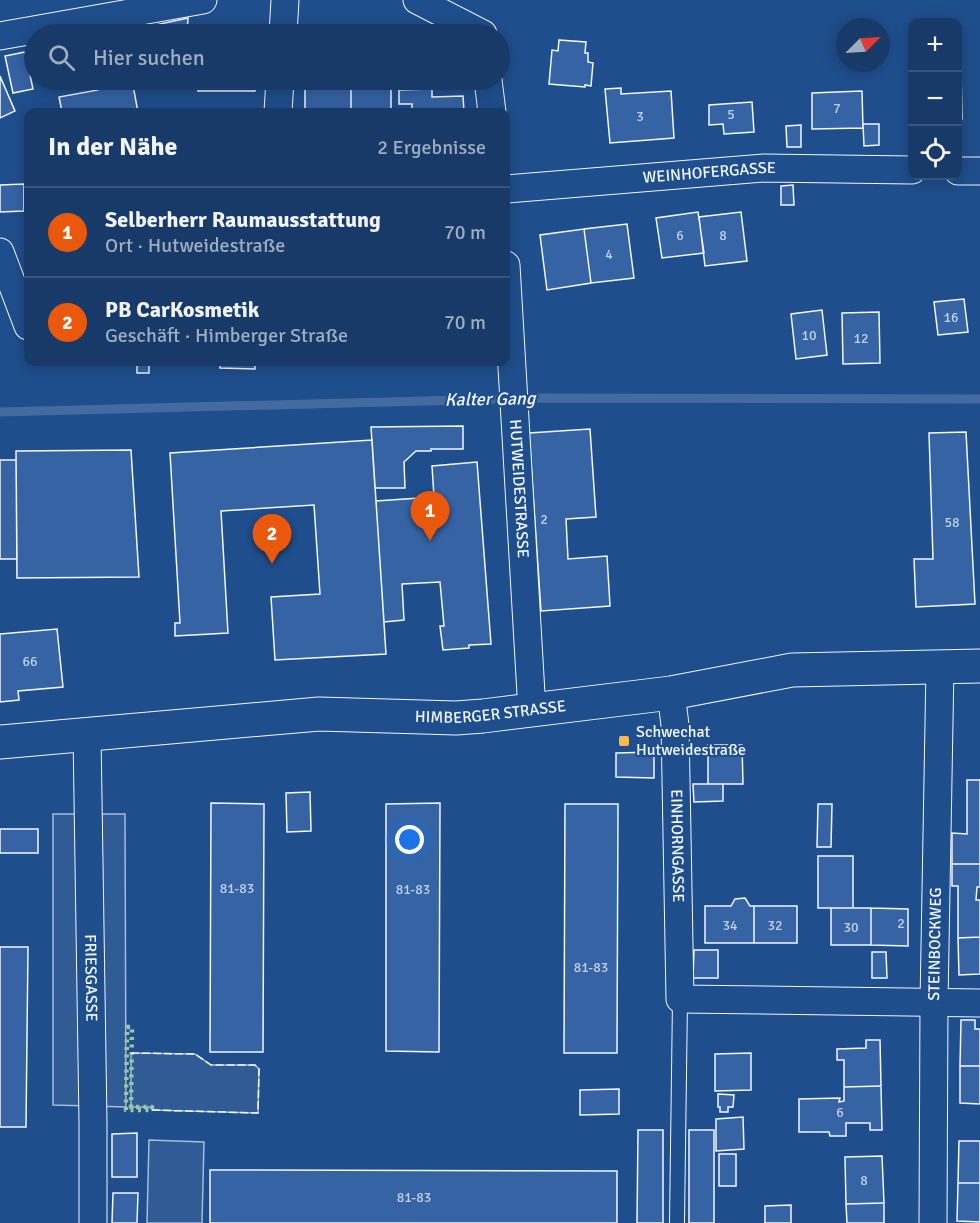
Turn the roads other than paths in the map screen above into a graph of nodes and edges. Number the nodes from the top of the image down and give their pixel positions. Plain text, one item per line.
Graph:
1 (203, 0) edge
2 (285, 0) edge
3 (417, 0) edge
4 (68, 24) edge
5 (284, 24) edge
6 (464, 24) edge
7 (24, 32) edge
8 (0, 36) edge
9 (279, 90) edge
10 (489, 90) edge
11 (278, 108) edge
12 (492, 108) edge
13 (908, 170) edge
14 (962, 171) edge
15 (980, 171) edge
16 (510, 189) edge
17 (0, 252) edge
18 (24, 315) edge
19 (510, 327) edge
20 (940, 666) junction
21 (980, 666) edge
22 (671, 693) junction
23 (532, 711) junction
24 (87, 734) junction
25 (0, 742) edge
26 (680, 999) junction
27 (934, 1003) junction
28 (980, 1003) edge
29 (93, 1223) edge
30 (677, 1223) edge
31 (933, 1223) edge

1 - 4 street
2 - 5 street
3 - 6 street
7 - 8 street
9 - 11 street
10 - 12 street
13 - 16 street, WEINHOFERGASSE
14 - 15 street
17 - 18 street
19 - 23 street, HUTWEIDESTRASSE
20 - 21 main road, HIMBERGER STRASSE
20 - 22 main road, HIMBERGER STRASSE
20 - 27 street, STEINBOCKWEG
22 - 23 main road, HIMBERGER STRASSE
22 - 26 street, EINHORNGASSE
23 - 24 main road, HIMBERGER STRASSE
24 - 25 main road, HIMBERGER STRASSE
24 - 29 street, FRIESGASSE
26 - 27 street
26 - 30 lane, EINHORNGASSE
27 - 28 street
27 - 31 street, STEINBOCKWEG

